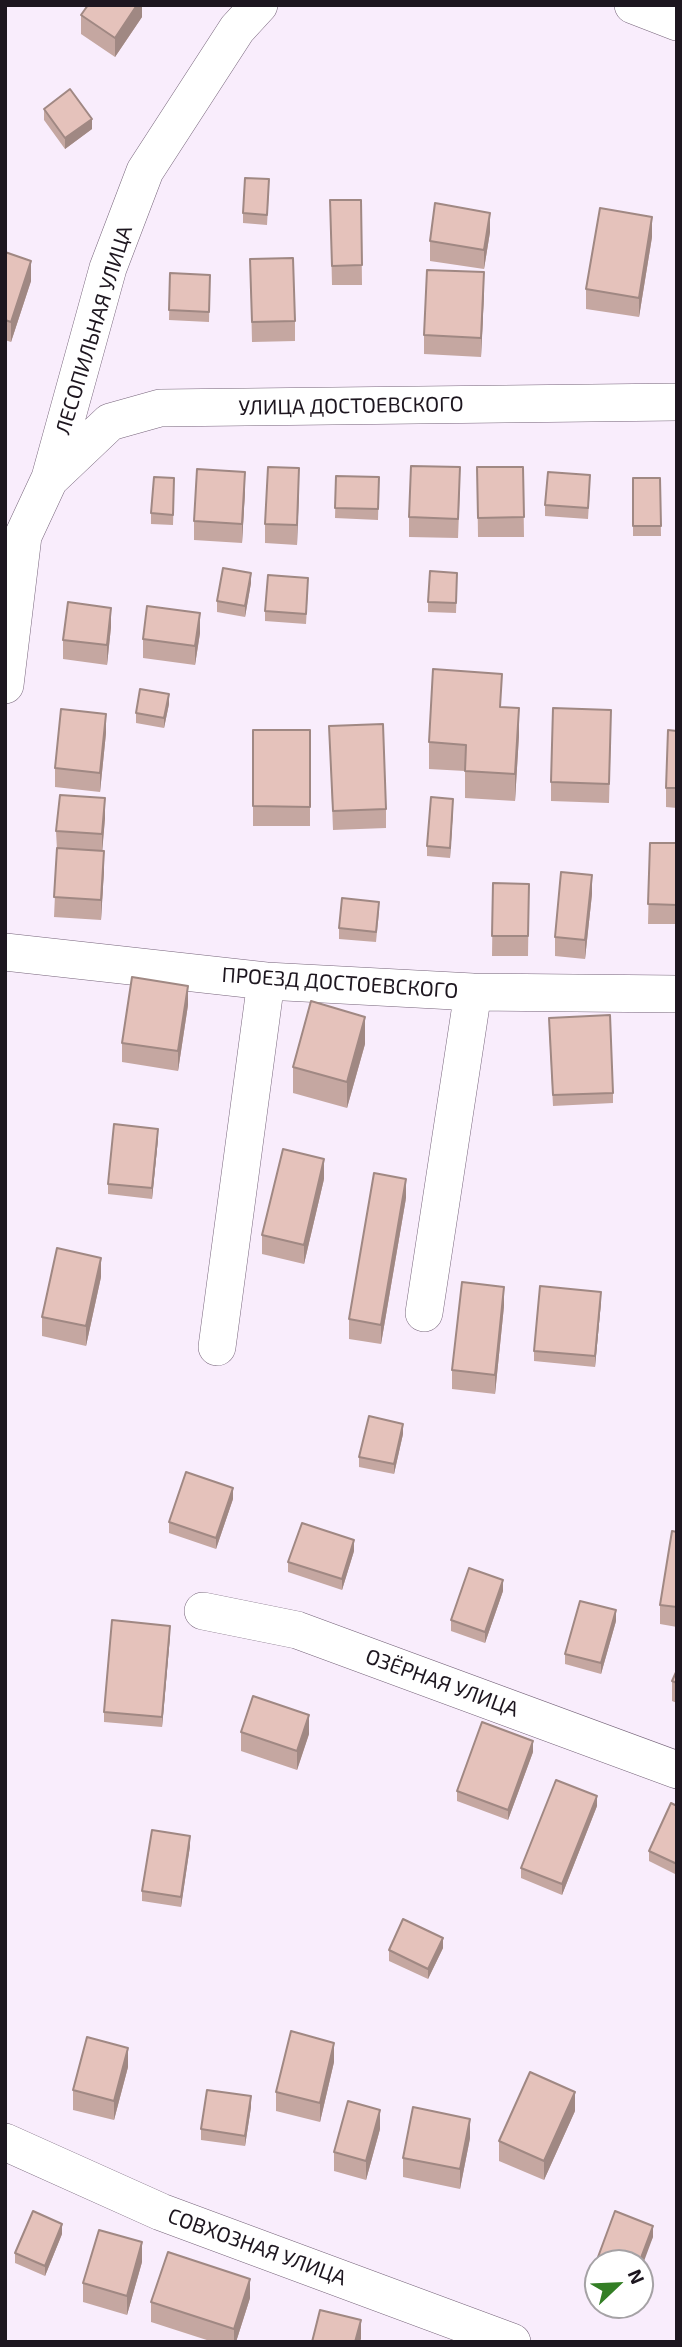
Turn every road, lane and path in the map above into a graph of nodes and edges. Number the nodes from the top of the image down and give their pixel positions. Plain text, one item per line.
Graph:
1 (259, 5) edge
2 (633, 5) edge
3 (677, 22) edge
4 (677, 401) edge
5 (50, 478) junction
6 (14, 533) edge
7 (5, 685) edge
8 (5, 952) edge
9 (266, 981) junction
10 (473, 992) junction
11 (677, 994) edge
12 (424, 1313) dead end
13 (217, 1347) dead end
14 (204, 1611) dead end
15 (677, 1769) edge
16 (5, 2142) edge
17 (512, 2342) edge

1 - 5 street, ЛЕСОПИЛЬНАЯ УЛИЦА
2 - 3 street
4 - 5 street, УЛИЦА ДОСТОЕВСКОГО
5 - 6 street, ЛЕСОПИЛЬНАЯ УЛИЦА
6 - 7 street, ЛЕСОПИЛЬНАЯ УЛИЦА
8 - 9 street, ПРОЕЗД ДОСТОЕВСКОГО
9 - 10 street, ПРОЕЗД ДОСТОЕВСКОГО
9 - 13 street
10 - 11 street, ПРОЕЗД ДОСТОЕВСКОГО
10 - 12 street
14 - 15 street, ОЗЁРНАЯ УЛИЦА
16 - 17 street, СОВХОЗНАЯ УЛИЦА

